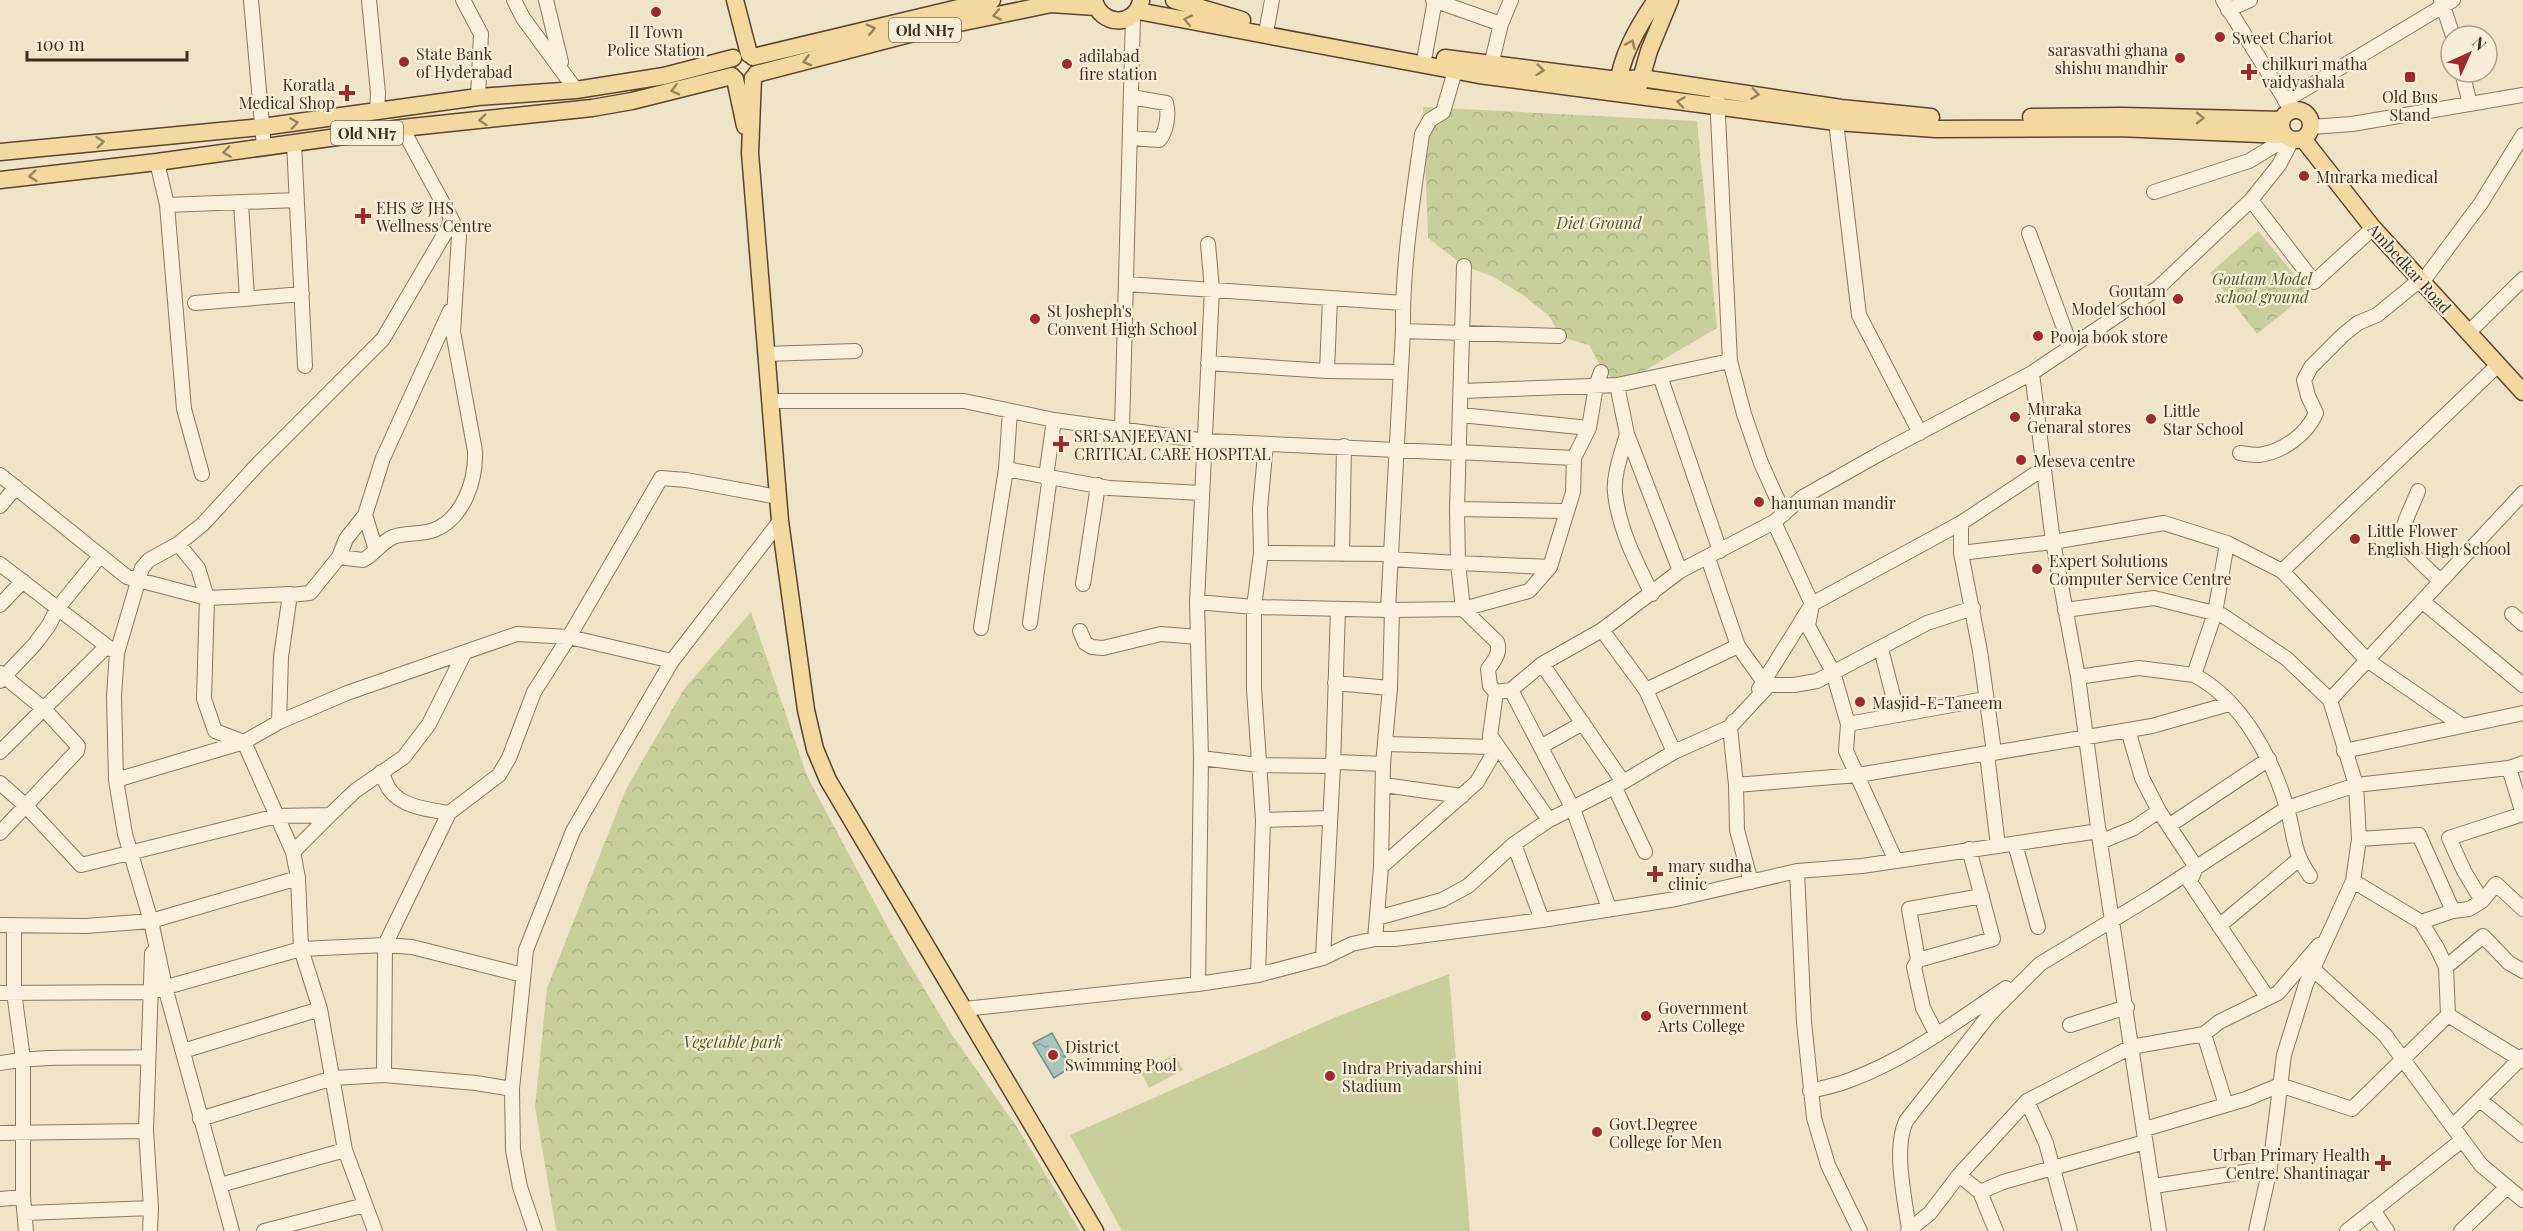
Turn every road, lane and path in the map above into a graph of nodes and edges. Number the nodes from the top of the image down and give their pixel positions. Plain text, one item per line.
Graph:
1 (251, 0) edge
2 (369, 0) edge
3 (464, 0) edge
4 (514, 0) edge
5 (546, 0) edge
6 (992, 0) edge
7 (1175, 0) edge
8 (1272, 0) edge
9 (1434, 0) edge
10 (1511, 0) edge
11 (1656, 0) edge
12 (1670, 0) edge
13 (2250, 0) edge
14 (2446, 2) edge
15 (736, 4) edge
16 (1095, 4) edge
17 (2226, 5) edge
18 (1137, 9) edge
19 (1501, 24) junction
20 (2451, 24) edge
21 (1267, 27) junction
22 (1425, 55) junction
23 (743, 56) junction
24 (1491, 65) junction
25 (1455, 70) junction
26 (755, 76) junction
27 (734, 77) junction
28 (1641, 78) junction
29 (2465, 84) edge
30 (572, 85) junction
31 (1618, 86) junction
32 (1717, 88) junction
33 (1637, 95) junction
34 (2523, 95) edge
35 (478, 97) junction
36 (1131, 97) junction
37 (2470, 104) junction
38 (1717, 107) junction
39 (377, 112) junction
40 (1836, 122) junction
41 (2292, 126) junction
42 (262, 127) junction
43 (402, 129) junction
44 (2523, 135) edge
45 (1130, 138) junction
46 (294, 143) junction
47 (264, 147) junction
48 (0, 152) edge
49 (750, 153) junction
50 (157, 162) junction
51 (0, 180) edge
52 (2154, 192) dead end
53 (297, 200) junction
54 (2251, 200) junction
55 (241, 203) junction
56 (167, 205) junction
57 (451, 218) junction
58 (2373, 228) junction
59 (2029, 233) dead end
60 (1208, 244) dead end
61 (1464, 266) dead end
62 (2523, 279) edge
63 (2422, 280) junction
64 (1126, 284) junction
65 (1212, 289) junction
66 (302, 294) junction
67 (247, 298) junction
68 (1330, 298) junction
69 (195, 303) dead end
70 (1402, 303) junction
71 (453, 304) junction
72 (1403, 331) junction
73 (2469, 332) junction
74 (1463, 333) junction
75 (1559, 336) dead end
76 (2071, 347) junction
77 (855, 351) dead end
78 (766, 354) junction
79 (1731, 361) junction
80 (1208, 363) junction
81 (2498, 365) junction
82 (305, 366) dead end
83 (1327, 371) junction
84 (1400, 372) junction
85 (1601, 372) dead end
86 (2032, 373) junction
87 (1660, 376) junction
88 (1617, 385) junction
89 (1596, 386) junction
90 (1462, 391) junction
91 (2523, 392) edge
92 (770, 401) junction
93 (1010, 411) junction
94 (1461, 415) junction
95 (1054, 420) junction
96 (1589, 428) junction
97 (1122, 430) junction
98 (1920, 433) junction
99 (1627, 434) junction
100 (1206, 441) junction
101 (1266, 444) junction
102 (1344, 446) junction
103 (1397, 450) junction
104 (1459, 453) junction
105 (2240, 453) dead end
106 (1574, 458) junction
107 (2044, 468) junction
108 (1006, 469) junction
109 (0, 474) edge
110 (202, 474) dead end
111 (1046, 477) junction
112 (1098, 485) junction
113 (16, 487) junction
114 (2418, 491) dead end
115 (1201, 493) junction
116 (778, 497) junction
117 (2522, 498) edge
118 (0, 506) edge
119 (1457, 509) junction
120 (1565, 511) junction
121 (365, 515) junction
122 (1779, 518) junction
123 (780, 521) junction
124 (1961, 523) junction
125 (370, 530) junction
126 (391, 538) junction
127 (2053, 542) junction
128 (2227, 543) junction
129 (178, 544) junction
130 (376, 550) junction
131 (1261, 553) junction
132 (1961, 553) junction
133 (1342, 554) junction
134 (1714, 554) junction
135 (100, 556) junction
136 (339, 557) junction
137 (1390, 557) junction
138 (1458, 563) junction
139 (0, 564) edge
140 (1550, 567) junction
141 (1680, 571) junction
142 (2282, 571) junction
143 (23, 581) junction
144 (137, 581) junction
145 (2440, 581) junction
146 (1083, 584) dead end
147 (1652, 594) junction
148 (290, 595) junction
149 (207, 598) junction
150 (2422, 601) junction
151 (1197, 602) junction
152 (1812, 604) junction
153 (0, 605) edge
154 (1254, 607) junction
155 (1973, 608) junction
156 (57, 609) junction
157 (1338, 609) junction
158 (1463, 609) junction
159 (1390, 610) junction
160 (2065, 610) junction
161 (2215, 613) junction
162 (2512, 614) dead end
163 (1030, 623) dead end
164 (2523, 624) edge
165 (981, 628) dead end
166 (1602, 630) junction
167 (1080, 631) dead end
168 (569, 637) junction
169 (1198, 637) junction
170 (1738, 646) junction
171 (111, 650) junction
172 (1881, 650) junction
173 (465, 652) junction
174 (2367, 660) junction
175 (672, 661) junction
176 (1542, 664) junction
177 (1833, 672) junction
178 (2194, 675) junction
179 (1, 677) edge
180 (2078, 677) junction
181 (1764, 682) junction
182 (1335, 683) junction
183 (2523, 685) edge
184 (1390, 688) junction
185 (1511, 690) junction
186 (1646, 690) junction
187 (1496, 692) junction
188 (1985, 699) junction
189 (2330, 700) junction
190 (2229, 704) junction
191 (44, 709) junction
192 (2523, 712) edge
193 (1898, 716) junction
194 (279, 722) junction
195 (1583, 723) junction
196 (1848, 724) junction
197 (2462, 725) junction
198 (1730, 727) junction
199 (2128, 730) junction
200 (2085, 738) junction
201 (1491, 741) junction
202 (244, 742) junction
203 (1386, 744) junction
204 (1542, 746) junction
205 (2344, 751) junction
206 (0, 752) edge
207 (1674, 752) junction
208 (1990, 753) junction
209 (1201, 758) junction
210 (2269, 759) junction
211 (2523, 763) edge
212 (1383, 764) junction
213 (1259, 765) junction
214 (1333, 766) junction
215 (2509, 768) junction
216 (381, 772) junction
217 (1858, 775) junction
218 (116, 780) junction
219 (0, 783) edge
220 (1621, 783) junction
221 (1384, 785) junction
222 (1736, 785) junction
223 (2356, 785) junction
224 (1462, 796) junction
225 (25, 805) junction
226 (2287, 808) junction
227 (1573, 809) junction
228 (2159, 811) junction
229 (449, 813) junction
230 (2523, 813) edge
231 (330, 815) junction
232 (277, 816) junction
233 (1329, 819) junction
234 (1263, 820) junction
235 (1549, 820) junction
236 (2169, 825) junction
237 (0, 833) edge
238 (2100, 837) junction
239 (2359, 839) junction
240 (1514, 844) junction
241 (2015, 844) junction
242 (1998, 846) junction
243 (1969, 849) junction
244 (294, 852) junction
245 (1645, 852) dead end
246 (131, 853) junction
247 (1895, 859) junction
248 (2298, 860) junction
249 (1381, 867) junction
250 (2196, 867) junction
251 (1797, 871) junction
252 (2310, 876) dead end
253 (298, 878) junction
254 (2353, 881) junction
255 (1751, 882) junction
256 (1982, 896) junction
257 (2482, 902) junction
258 (1609, 908) junction
259 (2523, 909) edge
260 (2453, 911) junction
261 (1377, 918) junction
262 (2113, 918) junction
263 (1542, 920) junction
264 (151, 921) junction
265 (2421, 922) junction
266 (0, 925) edge
267 (14, 925) junction
268 (2219, 926) junction
269 (2038, 927) dead end
270 (2332, 930) junction
271 (153, 936) junction
272 (1375, 939) junction
273 (385, 945) junction
274 (301, 949) junction
275 (1323, 958) junction
276 (1918, 960) junction
277 (2040, 964) junction
278 (2446, 967) junction
279 (2313, 969) junction
280 (2523, 970) edge
281 (523, 975) junction
282 (1258, 975) junction
283 (1198, 984) junction
284 (165, 987) junction
285 (149, 992) junction
286 (7, 993) edge
287 (2267, 997) junction
288 (2127, 1007) junction
289 (320, 1009) junction
290 (964, 1010) junction
291 (2448, 1015) junction
292 (2070, 1025) dead end
293 (2204, 1034) junction
294 (1938, 1035) junction
295 (2131, 1047) junction
296 (183, 1051) junction
297 (148, 1057) junction
298 (23, 1059) junction
299 (2522, 1059) edge
300 (2403, 1060) junction
301 (0, 1063) edge
302 (384, 1075) junction
303 (333, 1078) junction
304 (2280, 1085) junction
305 (512, 1089) junction
306 (1810, 1091) junction
307 (2480, 1100) junction
308 (2026, 1101) junction
309 (2226, 1105) junction
310 (200, 1119) junction
311 (2453, 1126) junction
312 (146, 1131) junction
313 (0, 1133) edge
314 (23, 1134) junction
315 (2145, 1135) junction
316 (2523, 1135) edge
317 (2461, 1141) junction
318 (345, 1150) junction
319 (2054, 1168) junction
320 (2270, 1168) junction
321 (1959, 1174) junction
322 (220, 1185) junction
323 (2154, 1186) junction
324 (2507, 1187) junction
325 (1980, 1192) junction
326 (23, 1197) junction
327 (0, 1198) edge
328 (2523, 1200) edge
329 (366, 1205) junction
330 (151, 1208) junction
331 (2373, 1210) junction
332 (26, 1213) junction
333 (1909, 1230) edge
334 (26, 1231) edge
335 (150, 1231) edge
336 (231, 1231) edge
337 (264, 1231) edge
338 (375, 1231) edge
339 (535, 1231) edge
340 (1095, 1231) edge
341 (1860, 1231) edge
342 (1996, 1231) edge
343 (2070, 1231) edge
344 (2159, 1231) edge
345 (2256, 1231) edge
346 (2348, 1231) edge
347 (2387, 1231) edge
348 (2461, 1231) edge

1 - 42 street
2 - 39 street
3 - 35 street
4 - 30 street
5 - 30 street
23 -> 6 main road, Old NH7
7 - 21 main road
8 - 21 street
9 - 19 street
9 - 22 street
10 - 19 street
31 -> 11 main road
12 - 28 main road
13 - 17 street
14 - 20 street
14 - 41 street
15 - 23 main road
16 - 18 main road, Old NH7
16 -> 26 main road, Old NH7
17 - 41 street
25 -> 18 main road
18 - 36 street
19 - 24 street
21 - 22 main road
22 - 24 main road
23 - 26 main road
23 - 27 main road
23 - 30 main road, Old NH7
24 -> 31 main road
25 - 31 main road
25 - 70 street
26 - 27 main road
26 - 49 main road
27 -> 43 main road, Old NH7
27 - 49 main road
28 - 31 main road
28 - 32 main road
28 - 33 main road
29 - 37 street
30 - 35 main road, Old NH7
31 - 33 main road
32 - 38 street
32 -> 41 main road
38 -> 33 main road
34 - 37 street
35 - 39 main road, Old NH7
36 - 45 street
36 - 45 street
37 - 41 street
38 - 40 main road
38 - 79 street
42 -> 39 main road, Old NH7
40 - 41 main road
40 - 98 street
41 - 52 street
41 - 54 street
41 - 58 main road, Ambedkar Road
42 - 47 street
48 -> 42 main road, Old NH7
43 - 46 main road, Old NH7
43 - 57 street
44 - 63 street
45 - 64 street
46 - 47 main road, Old NH7
46 - 53 street
47 -> 50 main road, Old NH7
49 - 78 main road
50 -> 51 main road, Old NH7
50 - 56 street
53 - 55 street
53 - 66 street
54 - 58 street
54 - 76 street
55 - 56 street
55 - 67 street
56 - 110 street
57 - 71 street
57 - 129 street
58 - 63 main road, Ambedkar Road
59 - 76 street
60 - 65 street
61 - 74 street
62 - 73 street
63 - 73 main road, Ambedkar Road
63 - 105 street
64 - 65 street
64 - 97 street
65 - 68 street
65 - 80 street
66 - 67 street
66 - 82 street
67 - 69 street
68 - 70 street
68 - 83 street
70 - 72 street
71 - 121 street
71 - 126 street
72 - 74 street
72 - 84 street
73 - 81 main road, Ambedkar Road
74 - 75 street
74 - 90 street
76 - 86 street
77 - 78 street
78 - 92 main road
79 - 87 street
79 - 122 street
80 - 83 street
80 - 100 street
81 - 91 main road, Ambedkar Road
81 - 142 street
83 - 84 street
84 - 103 street
85 - 89 street
86 - 98 street
86 - 107 street
87 - 88 street
87 - 134 street
88 - 89 street
88 - 99 street
89 - 90 street
89 - 96 street
90 - 94 street
92 - 93 street
92 - 116 main road
93 - 95 street
93 - 108 street
94 - 96 street
94 - 104 street
95 - 97 street
95 - 111 street
96 - 106 street
97 - 100 street
98 - 122 street
99 - 141 street
99 - 147 street
100 - 101 street
100 - 115 street
101 - 102 street
101 - 131 street
102 - 103 street
102 - 133 street
103 - 104 street
103 - 137 street
104 - 106 street
104 - 119 street
106 - 120 street
107 - 124 street
107 - 127 street
108 - 111 street
108 - 165 street
109 - 113 street
111 - 112 street
111 - 163 street
112 - 115 street
112 - 146 street
113 - 118 street
113 - 135 street
114 - 145 street
115 - 151 street
116 - 123 main road
116 - 168 street
117 - 145 street
119 - 120 street
119 - 138 street
120 - 140 street
121 - 125 street
121 - 136 street
122 - 134 street
122 - 152 street
123 - 175 street
123 - 290 main road
124 - 132 street
124 - 152 street
125 - 126 street
125 - 130 street
126 - 130 street
127 - 128 street
127 - 132 street
127 - 160 street
128 - 142 street
128 - 161 street
129 - 144 street
129 - 149 street
130 - 136 street
131 - 133 street
131 - 154 street
132 - 155 street
133 - 137 street
134 - 141 street
134 - 170 street
135 - 144 street
135 - 156 street
136 - 148 street
137 - 138 street
137 - 159 street
138 - 140 street
138 - 158 street
139 - 143 street
140 - 158 street
141 - 147 street
142 - 174 street
143 - 153 street
143 - 156 street
144 - 149 street
144 - 171 street
145 - 150 street
147 - 166 street
148 - 149 street
148 - 194 street
149 - 202 street
150 - 174 street
150 - 183 street
151 - 154 street
151 - 169 street
152 - 177 street
152 - 181 street
154 - 157 street
154 - 213 street
155 - 172 street
155 - 188 street
156 - 171 street
156 - 179 street
157 - 159 street
157 - 182 street
158 - 159 street
158 - 187 street
159 - 184 street
160 - 161 street
160 - 180 street
161 - 178 street
161 - 189 street
162 - 164 street
166 - 176 street
166 - 186 street
167 - 169 street
168 - 173 street
168 - 175 street
168 - 229 street
169 - 209 street
170 - 181 street
170 - 186 street
171 - 191 street
171 - 218 street
172 - 177 street
172 - 193 street
173 - 194 street
173 - 216 street
174 - 189 street
174 - 197 street
175 - 281 street
176 - 185 street
176 - 195 street
177 - 196 street
177 - 198 street
178 - 180 street
178 - 190 street
179 - 191 street
180 - 200 street
181 - 198 street
182 - 184 street
182 - 214 street
184 - 203 street
185 - 187 street
185 - 204 street
186 - 207 street
187 - 201 street
188 - 193 street
188 - 208 street
189 - 205 street
190 - 199 street
190 - 210 street
191 - 206 street
191 - 225 street
192 - 197 street
193 - 196 street
194 - 202 street
195 - 204 street
195 - 220 street
196 - 217 street
197 - 205 street
198 - 207 street
198 - 222 street
199 - 200 street
199 - 228 street
200 - 208 street
200 - 238 street
201 - 203 street
201 - 224 street
201 - 235 street
202 - 218 street
202 - 232 street
203 - 212 street
204 - 227 street
205 - 223 street
207 - 220 street
208 - 217 street
208 - 242 street
209 - 213 street
209 - 283 street
210 - 226 street
210 - 236 street
211 - 215 street
212 - 214 street
212 - 221 street
213 - 214 street
213 - 234 street
214 - 233 street
215 - 223 street
215 - 230 street
216 - 229 street
216 - 231 street
217 - 222 street
217 - 247 street
218 - 246 street
219 - 225 street
220 - 227 street
220 - 245 street
221 - 224 street
221 - 249 street
222 - 255 street
223 - 226 street
223 - 239 street
224 - 249 street
225 - 237 street
225 - 246 street
226 - 248 street
226 - 250 street
227 - 235 street
227 - 258 street
228 - 236 street
228 - 238 street
229 - 273 street
230 - 257 street
231 - 232 street
231 - 244 street
232 - 244 street
232 - 246 street
233 - 234 street
233 - 275 street
234 - 282 street
235 - 240 street
236 - 250 street
238 - 241 street
238 - 262 street
239 - 254 street
239 - 260 street
240 - 261 street
240 - 263 street
241 - 242 street
241 - 269 street
242 - 243 street
243 - 247 street
243 - 256 street
244 - 253 street
246 - 264 street
247 - 251 street
248 - 252 street
248 - 268 street
249 - 261 street
250 - 262 street
250 - 268 street
251 - 255 street
251 - 306 street
253 - 264 street
253 - 274 street
254 - 265 street
254 - 270 street
255 - 258 street
256 - 276 street
256 - 276 street
257 - 259 street
257 - 260 street
258 - 263 street
260 - 265 street
261 - 272 street
262 - 277 street
262 - 288 street
263 - 272 street
264 - 267 street
264 - 271 street
265 - 278 street
266 - 267 street
267 - 286 street
268 - 287 street
270 - 279 street
270 - 287 street
271 - 284 street
271 - 285 street
272 - 275 street
273 - 274 street
273 - 281 street
273 - 302 street
274 - 284 street
274 - 289 street
275 - 282 street
276 - 294 street
277 - 294 street
277 - 333 street
278 - 280 street
278 - 291 street
279 - 300 street
279 - 304 street
281 - 305 street
282 - 283 street
283 - 290 street
284 - 285 street
284 - 296 street
285 - 286 street
285 - 297 street
286 - 298 street
287 - 293 street
288 - 292 street
288 - 295 street
289 - 296 street
289 - 303 street
290 - 340 main road
291 - 299 street
291 - 300 street
293 - 295 street
293 - 309 street
294 - 306 street
295 - 308 street
295 - 315 street
296 - 310 street
297 - 298 street
297 - 312 street
298 - 301 street
298 - 314 street
299 - 307 street
300 - 304 street
300 - 311 street
302 - 303 street
302 - 305 street
303 - 310 street
303 - 318 street
304 - 309 street
304 - 320 street
305 - 339 street
306 - 341 street
307 - 311 street
307 - 316 street
308 - 319 street
308 - 321 street
309 - 315 street
310 - 322 street
311 - 317 street
312 - 314 street
312 - 330 street
313 - 314 street
314 - 326 street
315 - 319 street
315 - 323 street
317 - 324 street
317 - 331 street
318 - 322 street
318 - 329 street
319 - 325 street
319 - 343 street
320 - 323 street
320 - 345 street
321 - 325 street
321 - 333 street
322 - 336 street
323 - 344 street
324 - 328 street
324 - 348 street
325 - 342 street
326 - 327 street
326 - 332 street
329 - 337 street
329 - 338 street
330 - 332 street
330 - 335 street
331 - 346 street
331 - 347 street
332 - 334 street

